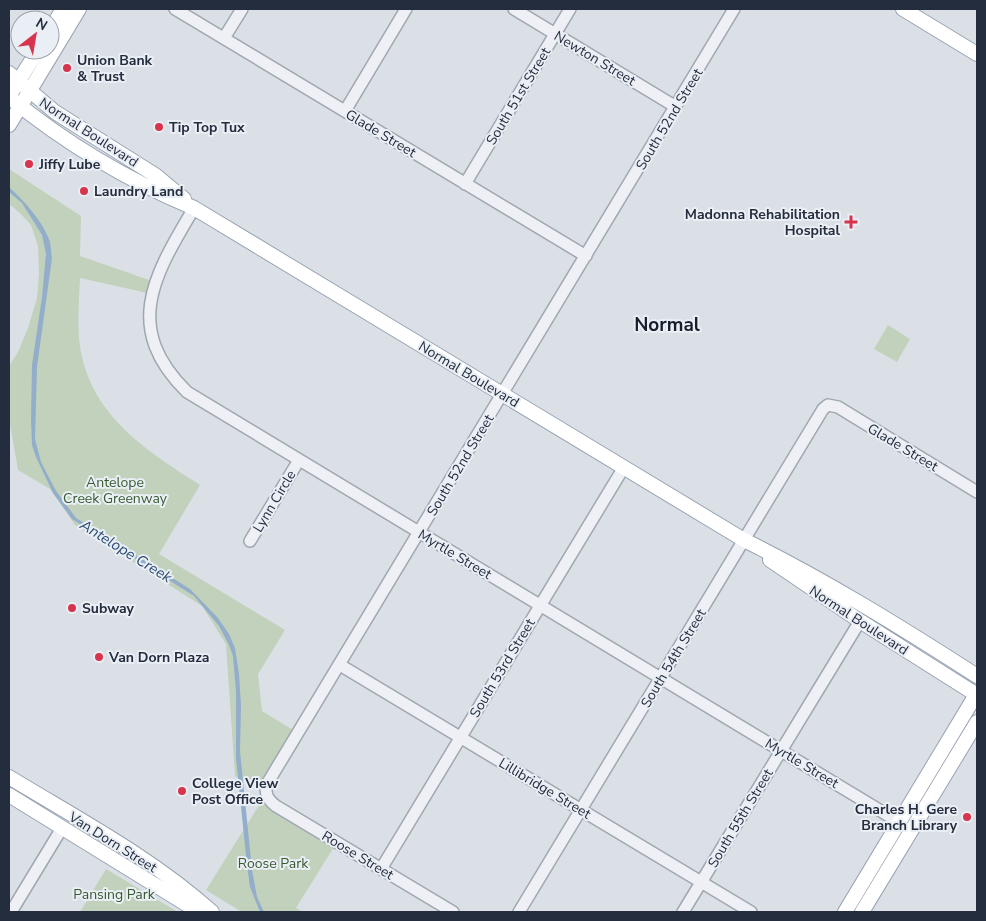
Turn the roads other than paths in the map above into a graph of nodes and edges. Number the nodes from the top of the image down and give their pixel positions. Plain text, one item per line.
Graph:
1 (79, 9) edge
2 (175, 9) edge
3 (242, 9) edge
4 (406, 9) edge
5 (514, 9) edge
6 (570, 9) edge
7 (734, 9) edge
8 (903, 9) edge
9 (556, 34) junction
10 (224, 38) junction
11 (977, 54) edge
12 (32, 60) edge
13 (19, 82) edge
14 (9, 97) edge
15 (20, 106) junction
16 (676, 106) junction
17 (345, 111) junction
18 (9, 125) edge
19 (465, 184) junction
20 (194, 208) junction
21 (586, 256) junction
22 (502, 394) junction
23 (828, 405) joint
24 (299, 460) junction
25 (624, 467) junction
26 (977, 492) edge
27 (419, 533) junction
28 (744, 540) junction
29 (250, 541) dead end
30 (540, 606) junction
31 (860, 621) junction
32 (340, 664) junction
33 (977, 676) edge
34 (660, 678) junction
35 (977, 694) edge
36 (977, 722) edge
37 (460, 737) junction
38 (781, 751) junction
39 (9, 777) edge
40 (266, 794) joint
41 (9, 796) edge
42 (581, 810) junction
43 (899, 822) junction
44 (62, 828) junction
45 (381, 869) junction
46 (701, 882) junction
47 (11, 912) edge
48 (199, 912) edge
49 (212, 912) edge
50 (453, 912) edge
51 (519, 912) edge
52 (683, 912) edge
53 (751, 912) edge
54 (845, 912) edge
55 (862, 912) edge

1 - 13 main road
2 - 10 street, Glade Street
3 - 10 street
4 - 17 street
5 - 9 street, Newton Street
6 - 9 street, South 51st Street
7 - 16 street, South 52nd Street
8 - 11 main road
9 - 16 street, Newton Street
9 - 19 street, South 51st Street
10 - 17 street, Glade Street
12 - 13 main road
13 - 14 main road
13 - 15 main road
13 - 20 main road, Normal Boulevard
14 - 15 main road, Normal Boulevard
15 - 18 main road
15 - 20 main road, Normal Boulevard
16 - 21 street, South 52nd Street
17 - 19 street, Glade Street
19 - 21 street, Glade Street
20 - 22 main road, Normal Boulevard
20 - 24 street, Myrtle Street
21 - 22 street, South 52nd Street
22 - 25 main road, Normal Boulevard
22 - 27 street, South 52nd Street
23 - 26 street, Glade Street
23 - 28 street, South 54th Street
24 - 27 street, Myrtle Street
24 - 29 street, Lynn Circle
25 - 28 main road, Normal Boulevard
25 - 30 street, South 53rd Street
27 - 30 street, Myrtle Street
27 - 32 street, South 52nd Street
28 - 31 main road, Normal Boulevard
28 - 33 main road, Normal Boulevard
28 - 34 street, South 54th Street
30 - 34 street, Myrtle Street
30 - 37 street, South 53rd Street
31 - 35 main road, Normal Boulevard
31 - 38 street, South 55th Street
32 - 37 street, Lillibridge Street
32 - 40 street, South 52nd Street
34 - 38 street, Myrtle Street
34 - 42 street, South 54th Street
35 - 43 main road
36 - 55 main road
37 - 42 street, Lillibridge Street
37 - 45 street, South 53rd Street
38 - 43 street, Myrtle Street
38 - 46 street, South 55th Street
39 - 49 main road, Van Dorn Street
40 - 45 street, Roose Street
41 - 44 main road, Van Dorn Street
42 - 46 street, Lillibridge Street
42 - 51 street, South 54th Street
43 - 54 main road
44 - 47 street
44 - 48 main road, Van Dorn Street
45 - 50 street, Roose Street
46 - 52 street, South 55th Street
46 - 53 street, Lillibridge Street

